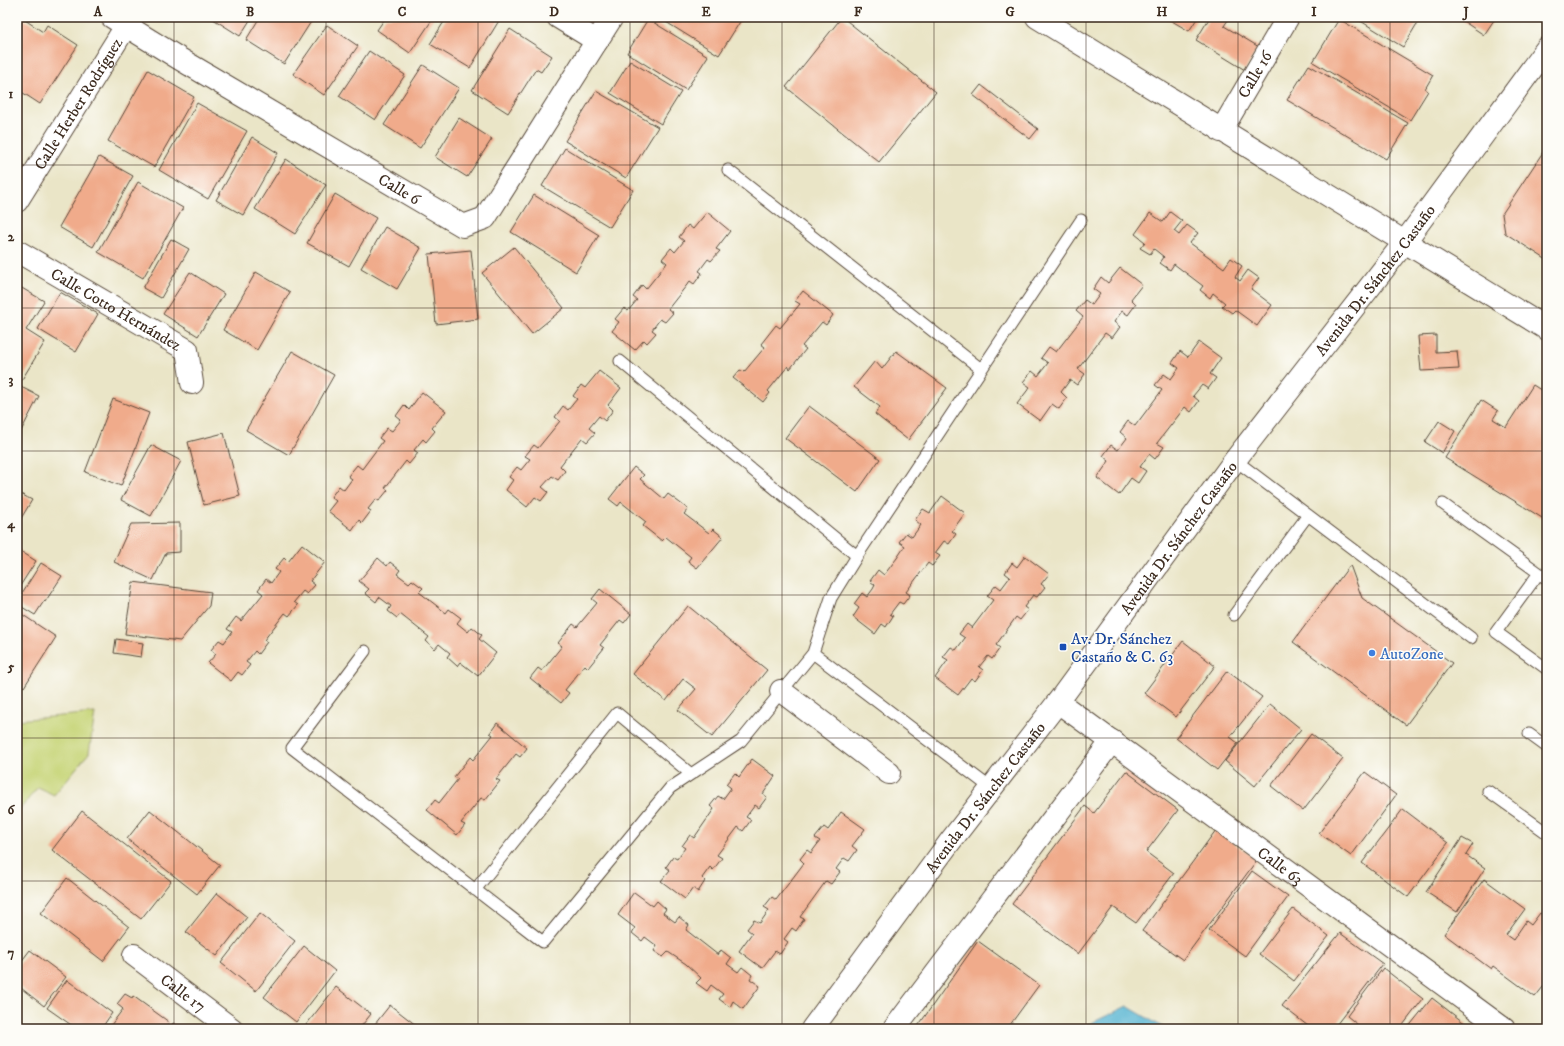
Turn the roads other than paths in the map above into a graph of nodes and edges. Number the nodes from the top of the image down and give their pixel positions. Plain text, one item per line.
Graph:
1 (558, 17) edge
2 (612, 17) edge
3 (1036, 17) edge
4 (1288, 17) edge
5 (119, 21) edge
6 (597, 41) junction
7 (1547, 48) edge
8 (1221, 131) junction
9 (728, 170) dead end
10 (17, 201) edge
11 (1081, 220) dead end
12 (1404, 243) junction
13 (17, 251) edge
14 (1547, 330) edge
15 (620, 361) dead end
16 (981, 369) junction
17 (192, 383) dead end
18 (1235, 460) junction
19 (1443, 504) dead end
20 (1308, 515) junction
21 (857, 556) junction
22 (1543, 576) edge
23 (1234, 615) dead end
24 (1471, 638) dead end
25 (365, 651) dead end
26 (813, 653) junction
27 (1547, 669) edge
28 (781, 691) junction
29 (1058, 702) junction
30 (1529, 734) dead end
31 (1112, 741) junction
32 (1547, 747) edge
33 (889, 773) dead end
34 (691, 774) junction
35 (992, 789) junction
36 (1488, 791) dead end
37 (1547, 833) edge
38 (475, 890) junction
39 (134, 955) dead end
40 (232, 1029) edge
41 (812, 1029) edge
42 (894, 1029) edge
43 (1504, 1029) edge

1 - 6 street
2 - 6 street, Calle 6
3 - 8 street
4 - 8 street, Calle 16
5 - 6 street, Calle 6
5 - 10 street, Calle Herber Rodríguez
7 - 12 street, Avenida Dr. Sánchez Castaño
8 - 12 street
9 - 16 lane
11 - 16 lane
12 - 14 street
12 - 18 street, Avenida Dr. Sánchez Castaño
13 - 17 street, Calle Cotto Hernández
15 - 21 lane
16 - 21 lane
18 - 20 lane
18 - 29 street, Avenida Dr. Sánchez Castaño
19 - 22 lane
20 - 23 lane
20 - 24 lane
21 - 26 lane
22 - 27 lane
25 - 38 lane
26 - 28 lane
26 - 35 lane
28 - 33 street
28 - 34 lane
29 - 31 street, Calle 63
29 - 35 street, Avenida Dr. Sánchez Castaño
30 - 32 lane
31 - 42 street
31 - 43 street, Calle 63
34 - 38 lane
34 - 38 lane
35 - 41 street, Avenida Dr. Sánchez Castaño
36 - 37 lane
39 - 40 street, Calle 17

